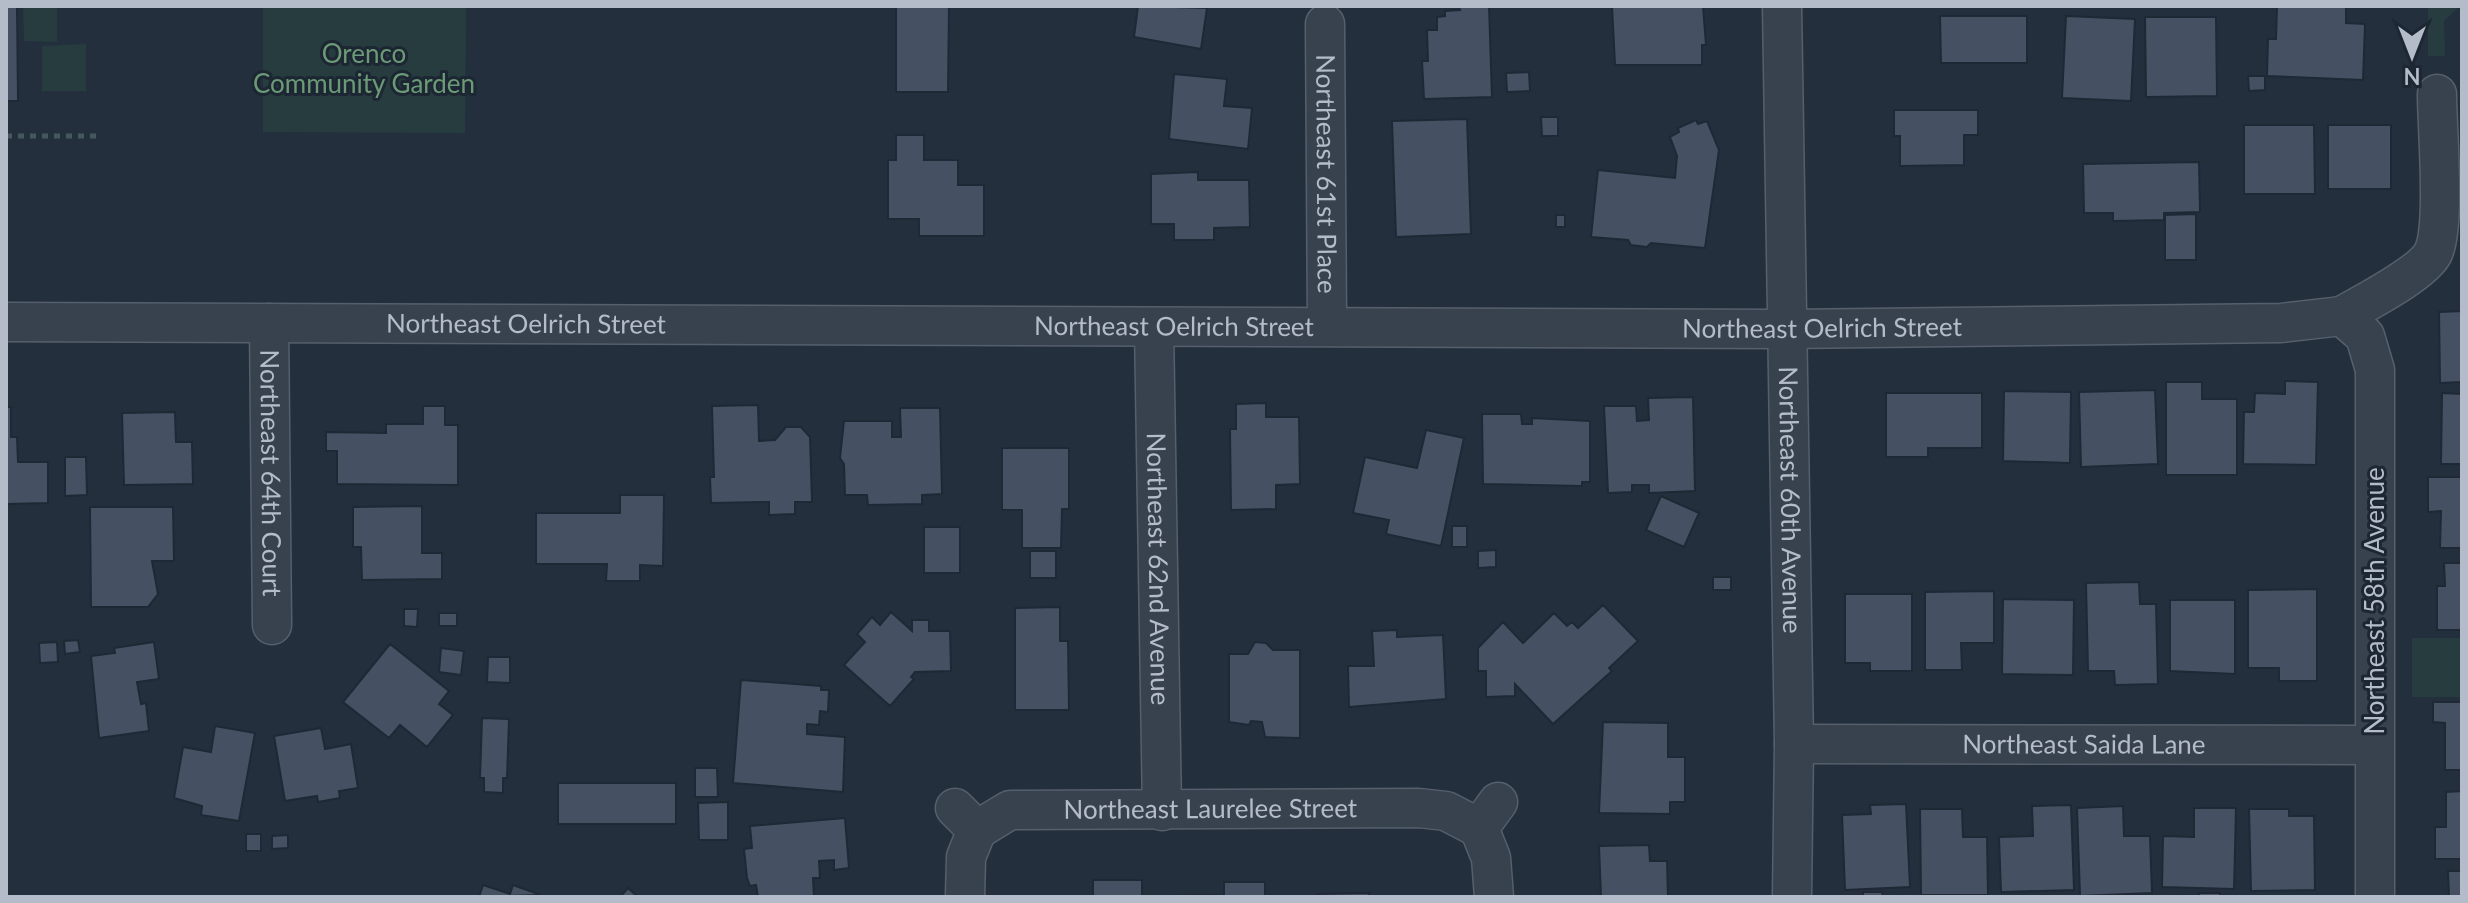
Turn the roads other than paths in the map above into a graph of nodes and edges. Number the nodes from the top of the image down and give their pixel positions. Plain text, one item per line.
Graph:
1 (1782, 6) edge
2 (1325, 24) dead end
3 (2437, 94) dead end
4 (2342, 316) junction
5 (6, 322) edge
6 (269, 323) junction
7 (1327, 325) junction
8 (1154, 327) junction
9 (1788, 329) junction
10 (272, 625) dead end
11 (1794, 744) junction
12 (2374, 745) junction
13 (1162, 811) junction
14 (965, 897) edge
15 (1494, 897) edge
16 (1792, 897) edge
17 (2375, 897) edge

1 - 9 street, Northeast 60th Avenue
2 - 7 street, Northeast 61st Place
3 - 4 street
4 - 9 street, Northeast Oelrich Street
4 - 12 street, Northeast 58th Avenue
5 - 6 street, Northeast Oelrich Street
6 - 8 street, Northeast Oelrich Street
6 - 10 street, Northeast 64th Court
7 - 8 street, Northeast Oelrich Street
7 - 9 street, Northeast Oelrich Street
8 - 13 street, Northeast 62nd Avenue
9 - 11 street, Northeast 60th Avenue
11 - 12 street, Northeast Saida Lane
11 - 16 street, Northeast 60th Avenue
12 - 17 street, Northeast 58th Avenue
13 - 14 street, Northeast Laurelee Street
13 - 15 street, Northeast Laurelee Street

